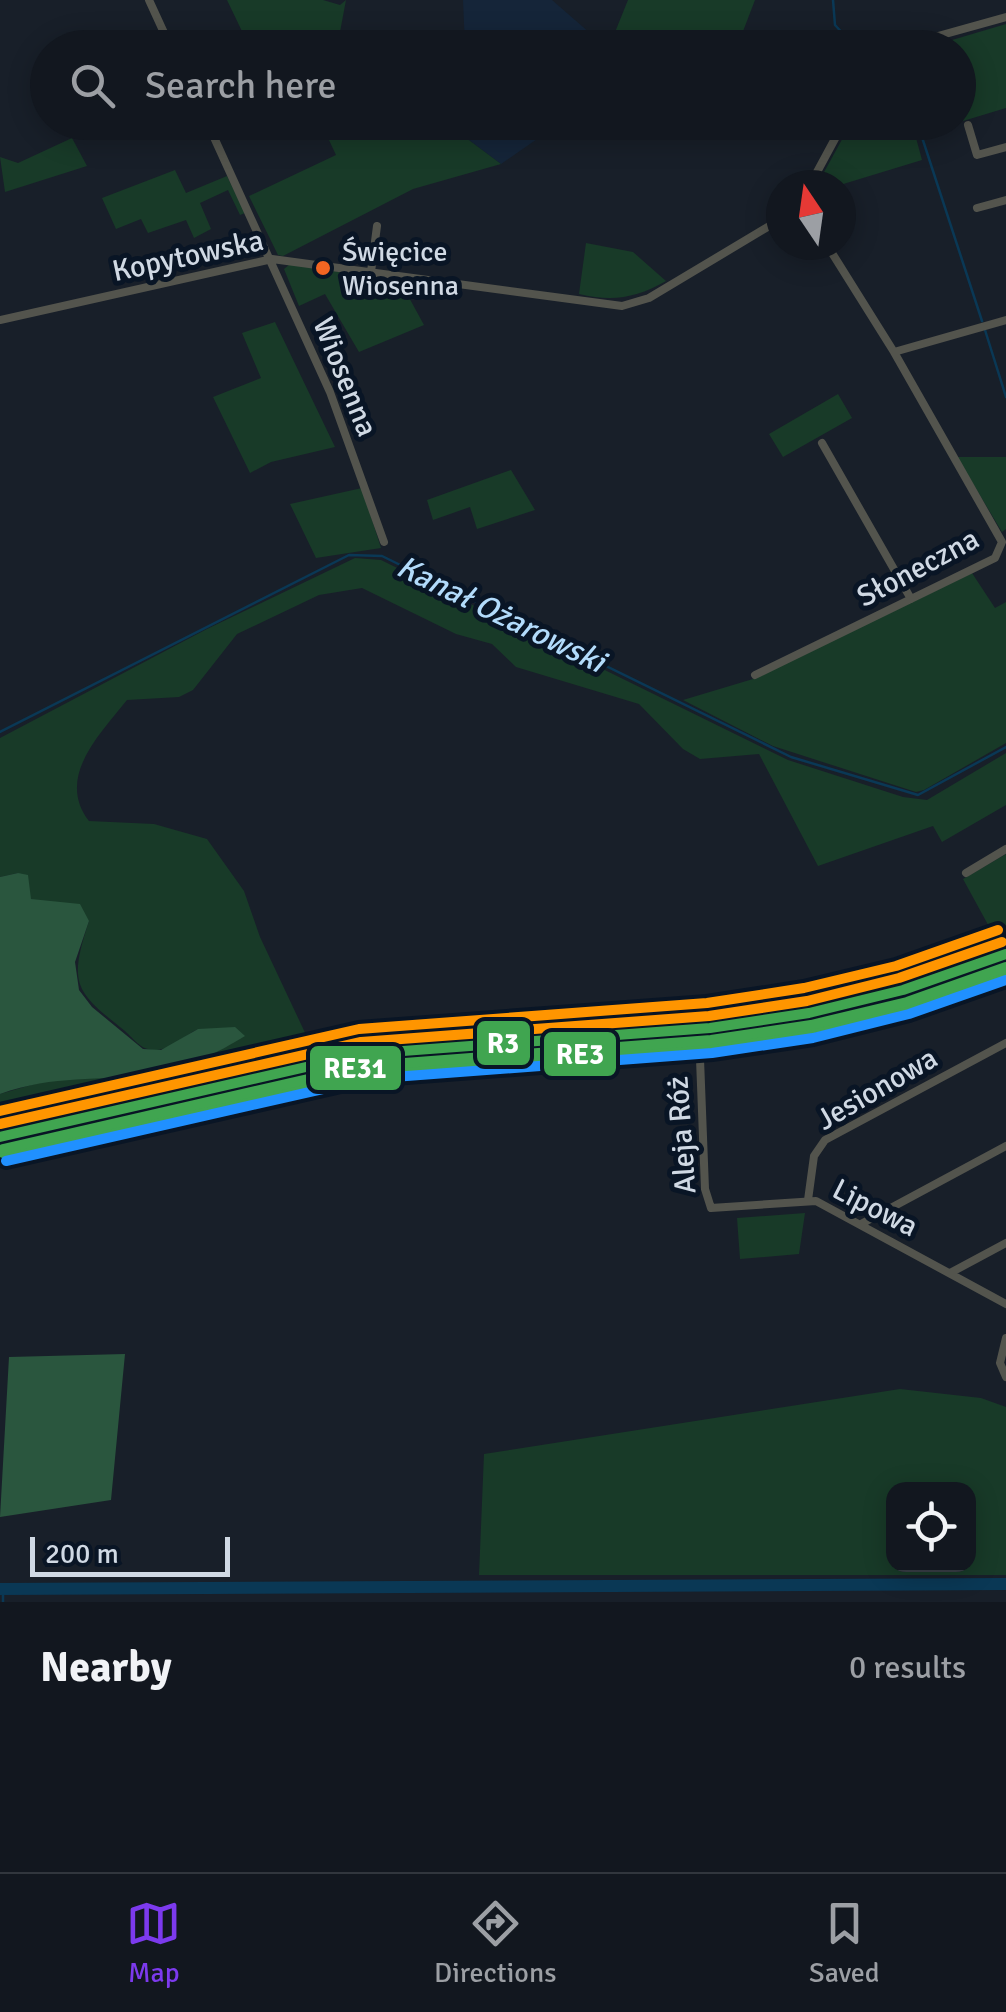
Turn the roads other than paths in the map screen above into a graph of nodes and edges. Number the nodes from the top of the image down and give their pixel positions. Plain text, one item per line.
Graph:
1 (148, 0) edge
2 (1006, 17) edge
3 (162, 30) edge
4 (959, 30) edge
5 (216, 140) edge
6 (834, 140) edge
7 (972, 140) edge
8 (1006, 147) edge
9 (818, 170) edge
10 (1006, 200) edge
11 (977, 208) dead end
12 (377, 226) dead end
13 (766, 229) edge
14 (272, 259) junction
15 (836, 260) edge
16 (371, 272) junction
17 (0, 320) edge
18 (1006, 320) edge
19 (894, 352) junction
20 (822, 444) dead end
21 (384, 542) dead end
22 (1004, 545) edge
23 (911, 599) junction
24 (755, 675) dead end
25 (1006, 849) edge
26 (966, 873) dead end
27 (1006, 1043) edge
28 (700, 1060) dead end
29 (1006, 1146) edge
30 (808, 1200) junction
31 (711, 1208) joint
32 (861, 1224) junction
33 (1006, 1243) edge
34 (950, 1272) junction
35 (1006, 1304) edge
36 (1006, 1338) edge
37 (1006, 1377) edge

1 - 3 street
2 - 4 street
5 - 14 street, Wiosenna
6 - 9 street
7 - 8 street
10 - 11 street
12 - 16 street
13 - 16 street, Kopytowska
14 - 16 street, Kopytowska
14 - 17 street, Kopytowska
14 - 21 street, Wiosenna
15 - 19 street, Słoneczna
18 - 19 street
19 - 22 street, Słoneczna
20 - 23 street
22 - 23 street, Słoneczna
23 - 24 street, Słoneczna
25 - 26 street
27 - 30 street, Jesionowa
28 - 31 street, Aleja Róż
29 - 32 street
30 - 31 street, Lipowa
30 - 32 street, Lipowa
32 - 34 street, Lipowa
33 - 34 street
34 - 35 street, Lipowa
36 - 37 street

